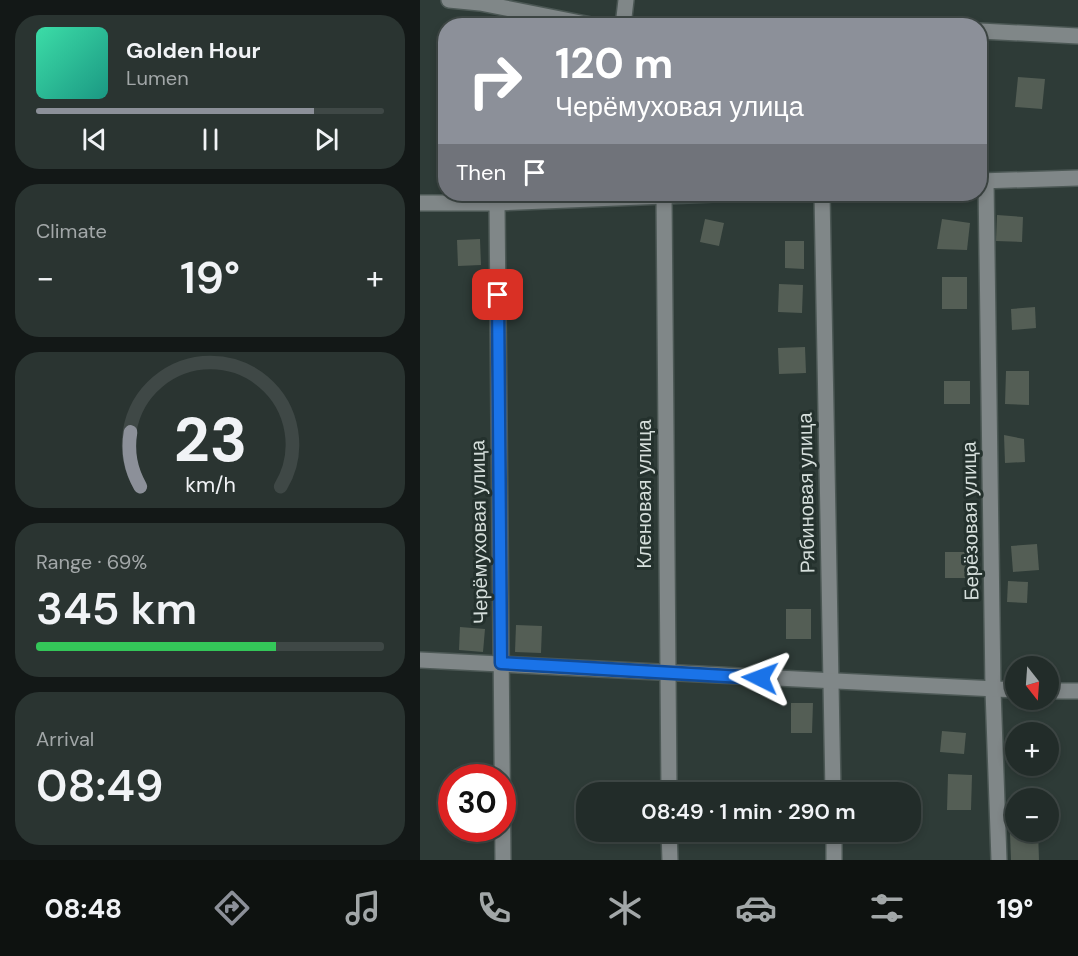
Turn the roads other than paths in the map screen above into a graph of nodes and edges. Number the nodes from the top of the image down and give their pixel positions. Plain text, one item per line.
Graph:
1 (448, 0) edge
2 (626, 0) edge
3 (556, 18) edge
4 (624, 18) edge
5 (987, 31) edge
6 (1078, 36) edge
7 (1078, 178) edge
8 (987, 181) edge
9 (530, 201) edge
10 (664, 201) edge
11 (822, 201) edge
12 (983, 201) edge
13 (420, 203) edge
14 (497, 203) junction
15 (420, 660) edge
16 (501, 663) junction
17 (667, 674) junction
18 (830, 681) junction
19 (993, 690) junction
20 (1005, 690) edge
21 (1059, 691) edge
22 (1078, 691) edge
23 (669, 782) edge
24 (833, 782) edge
25 (669, 842) edge
26 (834, 842) edge
27 (503, 860) edge
28 (670, 860) edge
29 (834, 860) edge
30 (999, 860) edge

1 - 3 street
2 - 4 street
5 - 6 street
7 - 8 street
9 - 14 street
10 - 17 street, Кленовая улица
11 - 18 street, Рябиновая улица
12 - 19 street, Берёзовая улица
13 - 14 street
14 - 16 street, Черёмуховая улица
15 - 16 street
16 - 17 street
16 - 27 street, Черёмуховая улица
17 - 18 street
17 - 23 street, Кленовая улица
18 - 19 street
18 - 24 street, Рябиновая улица
19 - 20 street
19 - 30 street, Берёзовая улица
21 - 22 street
25 - 28 street
26 - 29 street

